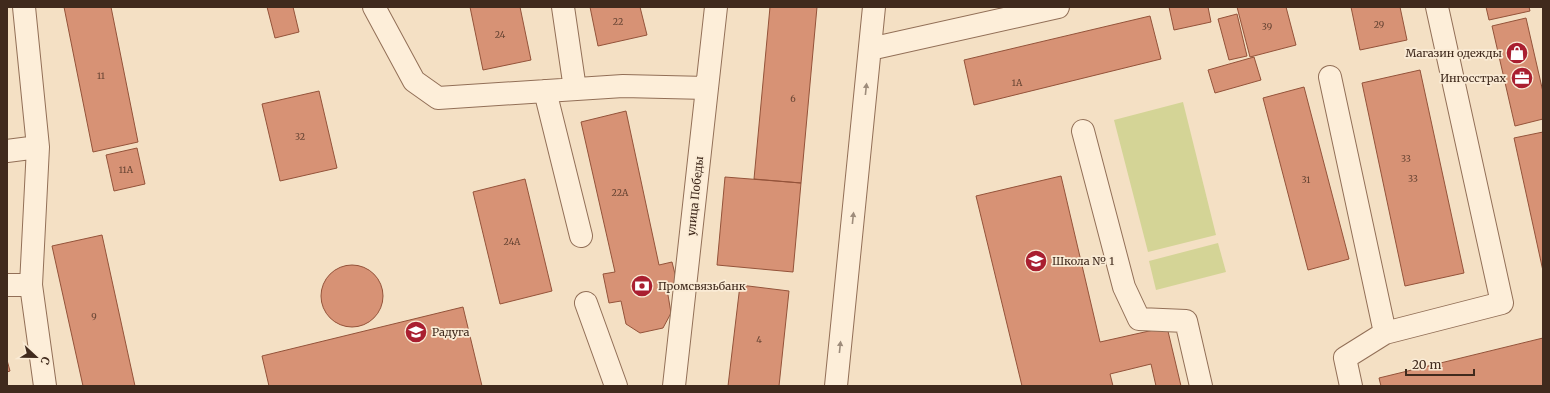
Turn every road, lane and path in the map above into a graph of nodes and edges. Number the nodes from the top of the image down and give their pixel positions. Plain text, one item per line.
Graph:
1 (24, 7) edge
2 (374, 7) edge
3 (563, 7) edge
4 (716, 7) edge
5 (874, 7) edge
6 (1058, 7) edge
7 (1437, 7) edge
8 (870, 49) junction
9 (1330, 77) dead end
10 (707, 88) junction
11 (575, 89) junction
12 (545, 91) junction
13 (1083, 131) dead end
14 (38, 147) junction
15 (7, 151) edge
16 (581, 236) dead end
17 (7, 285) edge
18 (31, 285) junction
19 (586, 303) dead end
20 (1385, 333) junction
21 (39, 383) edge
22 (616, 386) edge
23 (674, 386) edge
24 (836, 386) edge
25 (1201, 386) edge
26 (1351, 386) edge

1 - 14 street
2 - 12 street
3 - 11 street
4 - 10 street, улица Победы
5 - 8 street
6 - 8 street
7 - 20 street
24 -> 8 street
9 - 20 street
10 - 11 street
10 - 23 street, улица Победы
11 - 12 street
12 - 16 street
13 - 25 street
14 - 15 street
14 - 18 street
17 - 18 street
18 - 21 street
19 - 22 street
20 - 26 street

